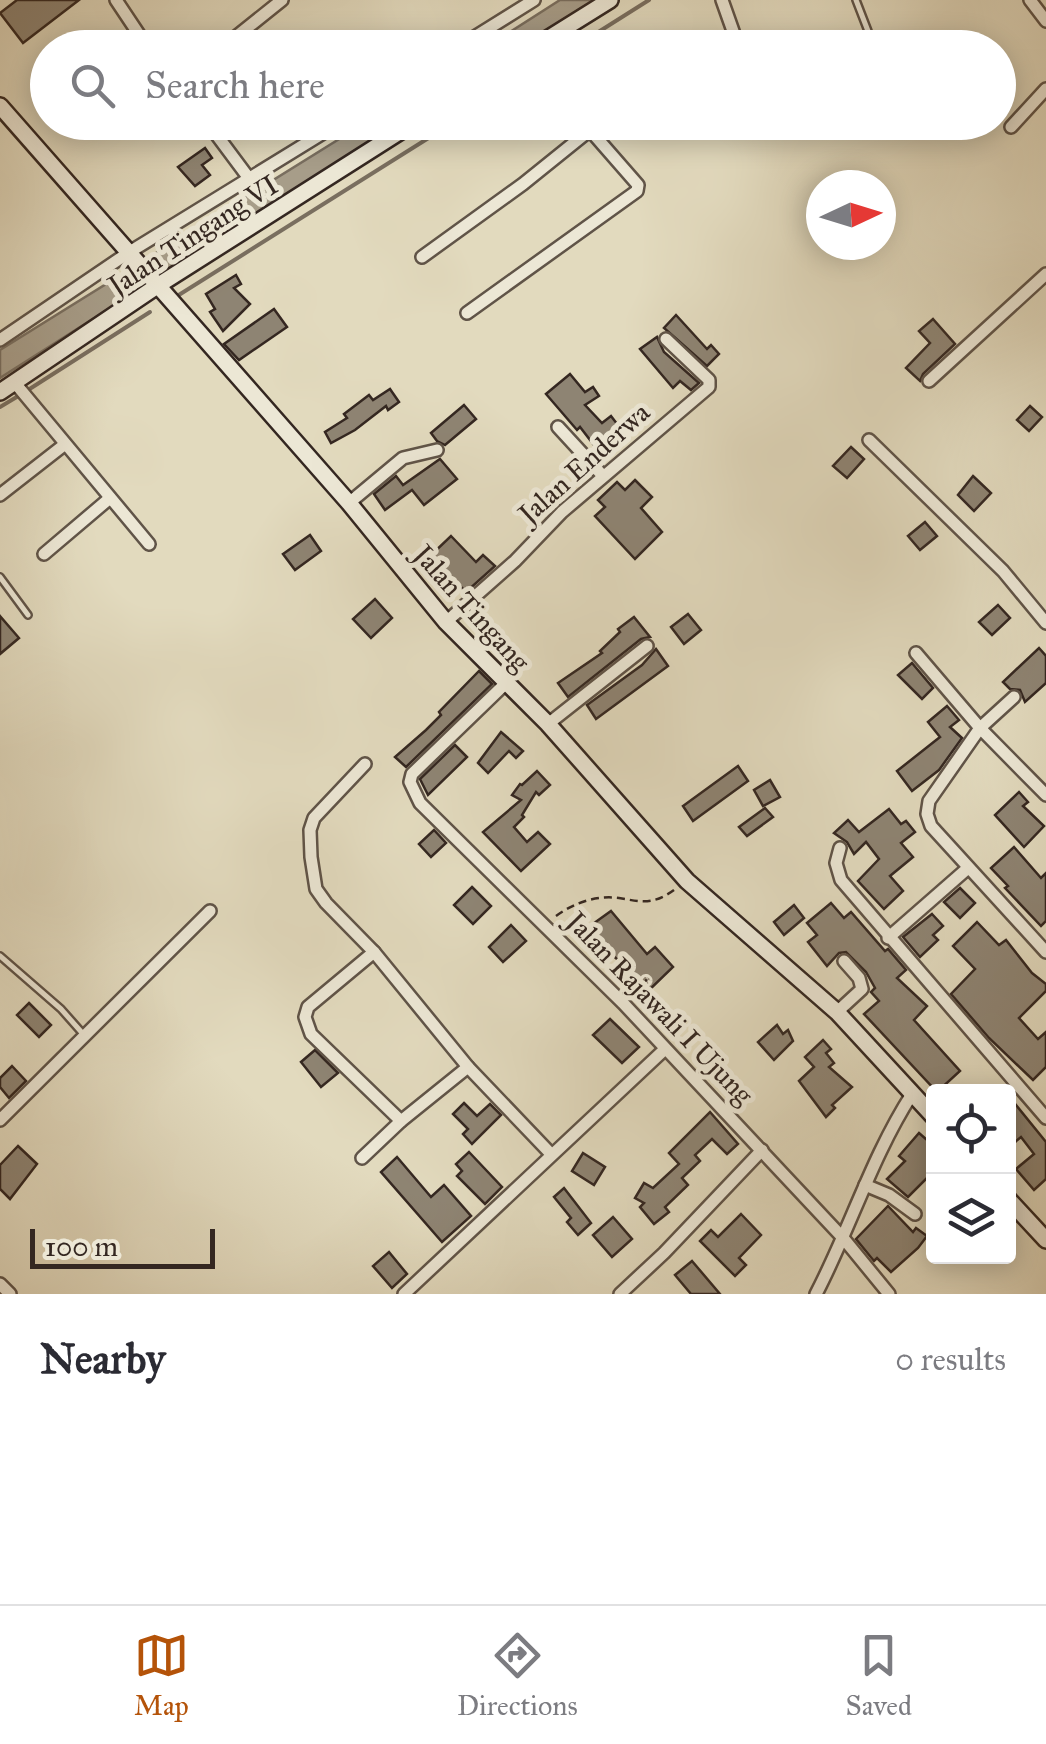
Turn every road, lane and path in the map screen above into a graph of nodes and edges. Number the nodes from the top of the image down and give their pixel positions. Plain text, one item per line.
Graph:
1 (116, 0) edge
2 (282, 0) edge
3 (534, 0) edge
4 (610, 0) edge
5 (722, 0) edge
6 (856, 0) edge
7 (1030, 0) edge
8 (1046, 21) edge
9 (136, 30) edge
10 (244, 30) edge
11 (486, 30) edge
12 (562, 30) edge
13 (732, 30) edge
14 (868, 30) edge
15 (1046, 89) edge
16 (0, 106) edge
17 (1016, 123) edge
18 (220, 140) edge
19 (311, 140) edge
20 (385, 140) edge
21 (571, 140) edge
22 (599, 140) edge
23 (248, 177) junction
24 (422, 257) dead end
25 (133, 258) junction
26 (1046, 274) edge
27 (154, 283) junction
28 (467, 313) dead end
29 (666, 339) dead end
30 (0, 340) edge
31 (930, 381) dead end
32 (15, 383) junction
33 (0, 392) edge
34 (558, 428) dead end
35 (868, 440) dead end
36 (64, 445) junction
37 (438, 450) dead end
38 (603, 476) junction
39 (0, 495) edge
40 (110, 498) junction
41 (349, 503) junction
42 (149, 544) dead end
43 (44, 554) dead end
44 (0, 577) edge
45 (28, 616) dead end
46 (446, 622) junction
47 (1046, 623) edge
48 (646, 646) dead end
49 (916, 653) dead end
50 (505, 684) junction
51 (1014, 697) dead end
52 (548, 724) junction
53 (980, 728) junction
54 (365, 764) dead end
55 (1046, 795) edge
56 (840, 848) dead end
57 (968, 868) junction
58 (687, 880) junction
59 (210, 912) dead end
60 (545, 924) junction
61 (888, 938) junction
62 (374, 952) junction
63 (1046, 952) edge
64 (0, 956) edge
65 (844, 961) dead end
66 (837, 1012) junction
67 (86, 1038) junction
68 (664, 1050) junction
69 (468, 1066) junction
70 (912, 1094) junction
71 (926, 1109) edge
72 (1046, 1118) edge
73 (0, 1120) edge
74 (401, 1121) junction
75 (762, 1150) junction
76 (550, 1154) junction
77 (362, 1158) dead end
78 (866, 1184) junction
79 (1016, 1208) edge
80 (914, 1214) dead end
81 (844, 1239) junction
82 (1046, 1240) edge
83 (0, 1284) edge
84 (10, 1294) edge
85 (404, 1294) edge
86 (620, 1294) edge
87 (816, 1294) edge
88 (889, 1294) edge

1 - 9 street
2 - 10 street
3 - 11 street
4 - 12 main road
5 - 13 street
6 - 14 lane
7 - 8 street
15 - 17 street
16 - 25 main road, Jalan Tingang
18 - 23 street
19 - 23 street
20 - 27 main road, Jalan Tingang VI
21 - 24 street
22 - 28 street
23 - 25 street
25 - 27 main road, Jalan Tingang
25 - 30 street
26 - 31 street
27 - 32 main road, Jalan Tingang VI
27 - 41 main road, Jalan Tingang
29 - 38 street, Jalan Enderwa
32 - 33 main road, Jalan Tingang VI
32 - 36 street
34 - 38 street
35 - 47 street
36 - 39 street
36 - 40 street
37 - 41 street
38 - 46 street, Jalan Enderwa
40 - 42 street
40 - 43 street
41 - 46 main road, Jalan Tingang
44 - 45 lane
46 - 50 main road, Jalan Tingang
48 - 52 street
49 - 53 street
50 - 52 main road, Jalan Tingang
50 - 60 street, Jalan Rajawali I Ujung
51 - 53 street
52 - 58 main road, Jalan Tingang
53 - 55 street
53 - 57 street
54 - 62 street
56 - 61 street
57 - 61 street
57 - 63 street
58 - 60 path
58 - 66 main road, Jalan Tingang
59 - 67 street
60 - 68 street, Jalan Rajawali I Ujung
61 - 72 street
62 - 69 street
62 - 74 street
64 - 67 lane
65 - 66 street
66 - 70 main road, Jalan Tingang
67 - 73 street
68 - 75 street, Jalan Rajawali I Ujung
68 - 76 street
69 - 74 street
69 - 76 street
70 - 71 main road, Jalan Tingang
70 - 78 street
74 - 77 street
75 - 81 street, Jalan Rajawali I Ujung
75 - 86 street
76 - 85 street
78 - 80 street
78 - 81 street
79 - 82 main road
81 - 87 street
81 - 88 street, Jalan Rajawali I Ujung
83 - 84 street

